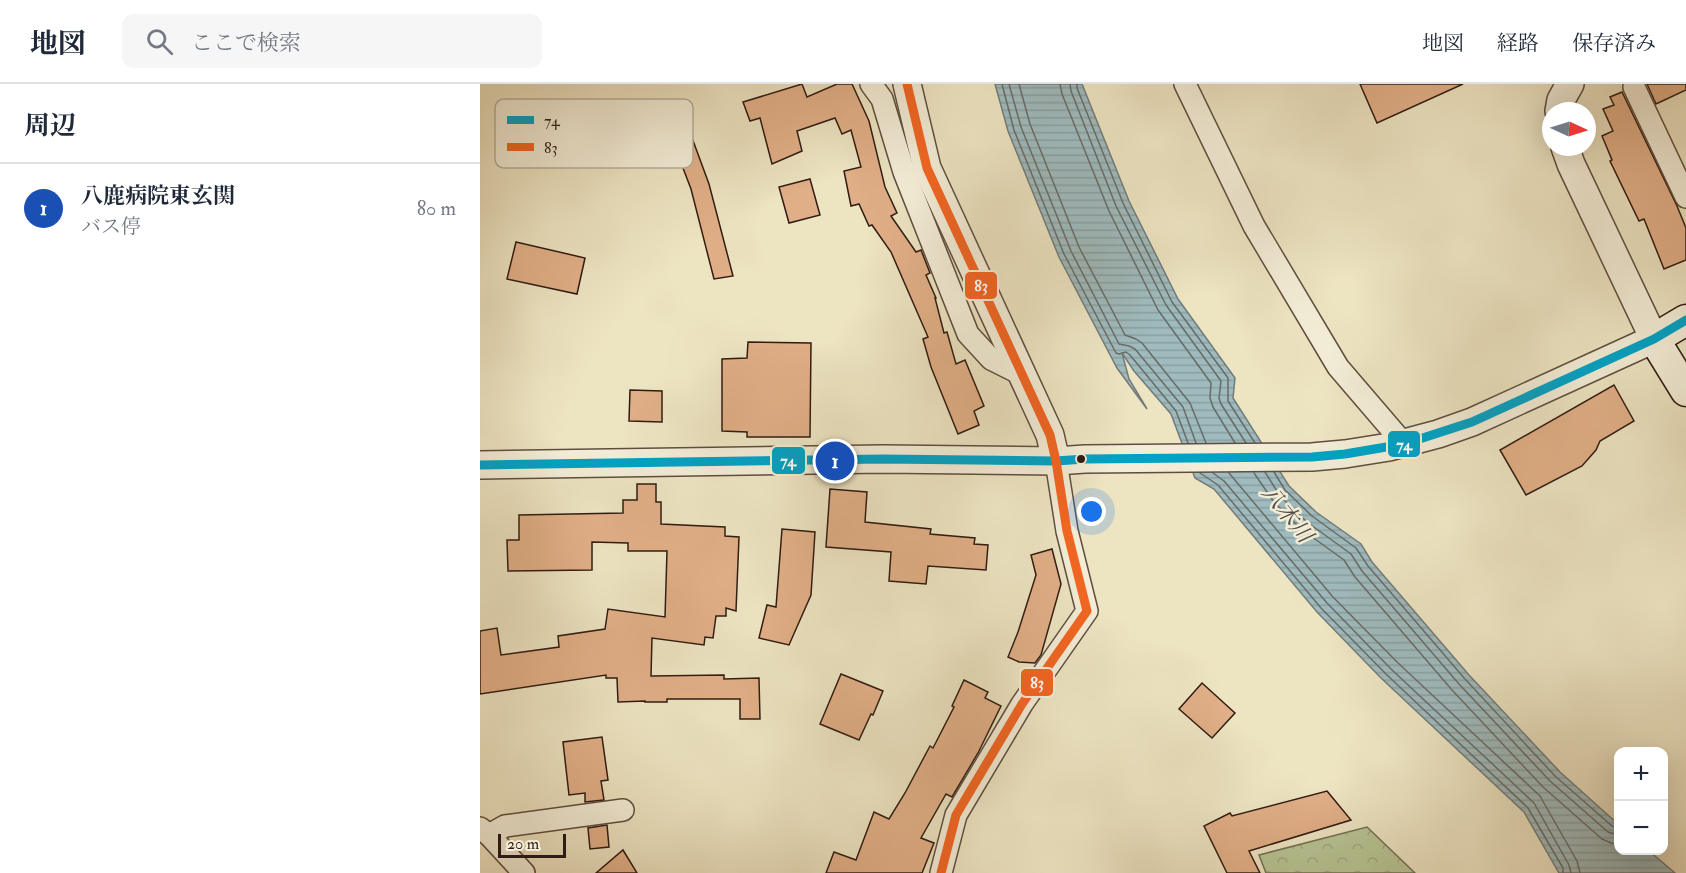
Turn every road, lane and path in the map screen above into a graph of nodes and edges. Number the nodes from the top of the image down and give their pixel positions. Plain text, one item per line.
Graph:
1 (871, 84) edge
2 (907, 84) edge
3 (1185, 84) edge
4 (1570, 84) edge
5 (1634, 87) dead end
6 (1561, 102) edge
7 (1568, 156) edge
8 (1680, 169) edge
9 (1686, 197) edge
10 (1686, 320) edge
11 (1654, 339) junction
12 (1022, 374) junction
13 (1686, 391) edge
14 (1397, 445) junction
15 (1056, 461) junction
16 (480, 465) edge
17 (623, 810) dead end
18 (485, 832) edge
19 (524, 873) edge
20 (941, 873) edge

1 - 12 street
2 - 12 street
3 - 14 street
4 - 6 street
5 - 8 street
7 - 11 street
8 - 9 street
10 - 11 main road
11 - 13 main road
11 - 14 street
12 - 15 street
14 - 15 street
15 - 16 street
15 - 20 street
17 - 18 street
18 - 19 street

